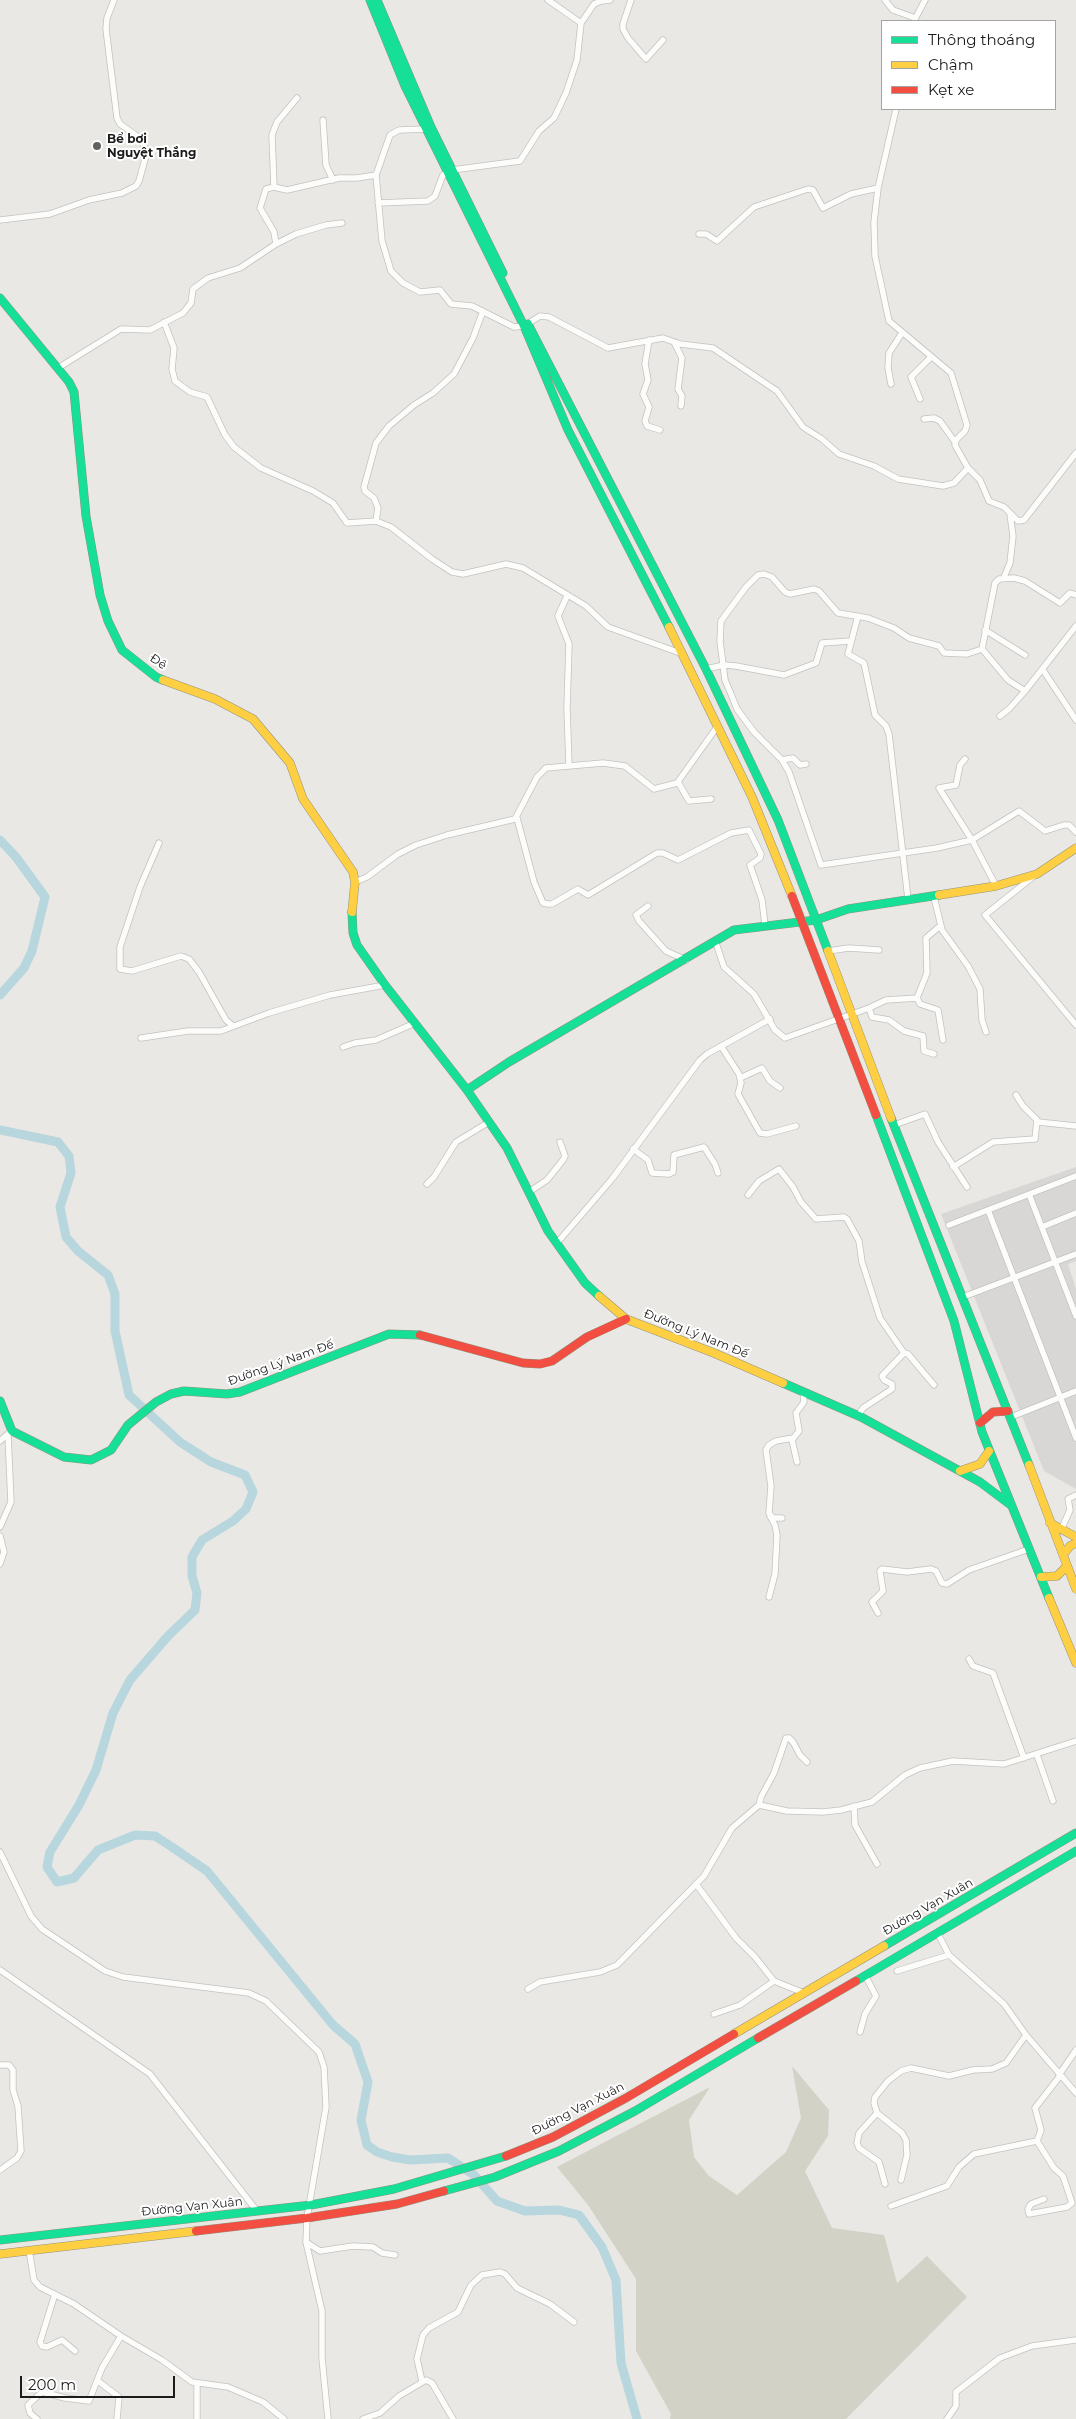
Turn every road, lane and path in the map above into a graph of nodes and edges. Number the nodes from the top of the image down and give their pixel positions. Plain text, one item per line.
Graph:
1 (114, 0) edge
2 (370, 0) edge
3 (377, 0) edge
4 (548, 0) edge
5 (610, 0) edge
6 (631, 0) edge
7 (885, 0) edge
8 (925, 0) edge
9 (915, 20) edge
10 (581, 23) junction
11 (663, 40) dead end
12 (297, 98) dead end
13 (896, 110) edge
14 (323, 120) dead end
15 (426, 129) junction
16 (449, 171) junction
17 (376, 175) junction
18 (333, 180) junction
19 (274, 187) junction
20 (878, 188) junction
21 (378, 202) junction
22 (0, 220) edge
23 (342, 223) dead end
24 (699, 234) dead end
25 (276, 244) junction
26 (0, 298) edge
27 (483, 311) junction
28 (164, 322) junction
29 (526, 324) junction
30 (902, 333) junction
31 (649, 340) junction
32 (674, 342) junction
33 (931, 357) junction
34 (58, 368) junction
35 (891, 384) dead end
36 (920, 399) dead end
37 (680, 406) dead end
38 (924, 419) dead end
39 (660, 430) dead end
40 (955, 442) junction
41 (1076, 453) edge
42 (968, 468) junction
43 (1010, 514) junction
44 (376, 521) junction
45 (1004, 577) junction
46 (1076, 595) edge
47 (567, 596) junction
48 (858, 616) junction
49 (1076, 626) edge
50 (985, 630) junction
51 (851, 641) junction
52 (982, 649) junction
53 (683, 654) junction
54 (1024, 655) dead end
55 (724, 666) junction
56 (706, 669) junction
57 (1043, 670) junction
58 (1025, 691) junction
59 (1000, 716) dead end
60 (1076, 720) edge
61 (717, 727) junction
62 (782, 760) junction
63 (965, 760) dead end
64 (806, 764) dead end
65 (569, 766) junction
66 (678, 782) junction
67 (711, 799) dead end
68 (516, 818) junction
69 (1076, 832) edge
70 (972, 840) junction
71 (159, 844) dead end
72 (1076, 848) edge
73 (902, 852) junction
74 (1037, 874) junction
75 (356, 882) junction
76 (996, 886) junction
77 (934, 897) junction
78 (908, 899) junction
79 (648, 906) dead end
80 (816, 920) junction
81 (802, 921) junction
82 (765, 924) junction
83 (940, 926) junction
84 (716, 943) junction
85 (879, 950) dead end
86 (828, 951) junction
87 (686, 960) junction
88 (385, 985) junction
89 (916, 998) junction
90 (869, 1008) junction
91 (851, 1014) junction
92 (770, 1019) junction
93 (839, 1019) junction
94 (415, 1023) junction
95 (1076, 1025) edge
96 (233, 1026) junction
97 (986, 1032) dead end
98 (141, 1038) dead end
99 (944, 1040) dead end
100 (721, 1046) junction
101 (343, 1048) dead end
102 (934, 1054) dead end
103 (740, 1078) junction
104 (780, 1088) dead end
105 (467, 1090) junction
106 (1016, 1095) dead end
107 (490, 1122) junction
108 (1038, 1122) junction
109 (894, 1125) junction
110 (796, 1126) dead end
111 (1076, 1126) edge
112 (560, 1142) dead end
113 (633, 1149) junction
114 (953, 1166) junction
115 (718, 1173) dead end
116 (1076, 1176) edge
117 (427, 1184) dead end
118 (968, 1187) dead end
119 (529, 1192) junction
120 (1029, 1194) junction
121 (748, 1196) dead end
122 (988, 1210) junction
123 (1076, 1213) edge
124 (949, 1225) dead end
125 (1042, 1227) junction
126 (936, 1231) junction
127 (923, 1236) junction
128 (557, 1243) junction
129 (1076, 1254) edge
130 (1055, 1262) junction
131 (1014, 1278) junction
132 (963, 1297) junction
133 (1076, 1316) edge
134 (626, 1319) junction
135 (904, 1353) junction
136 (934, 1385) dead end
137 (1076, 1391) edge
138 (803, 1392) junction
139 (1060, 1397) junction
140 (0, 1401) edge
141 (1010, 1414) junction
142 (858, 1416) junction
143 (980, 1424) junction
144 (10, 1433) junction
145 (793, 1438) junction
146 (1076, 1438) edge
147 (0, 1441) edge
148 (989, 1451) junction
149 (797, 1462) dead end
150 (960, 1471) junction
151 (1076, 1495) edge
152 (1012, 1506) junction
153 (770, 1516) junction
154 (782, 1518) dead end
155 (1050, 1523) junction
156 (0, 1527) edge
157 (1061, 1530) junction
158 (0, 1536) edge
159 (1076, 1538) edge
160 (1076, 1543) edge
161 (1029, 1549) junction
162 (1063, 1555) junction
163 (0, 1564) edge
164 (1067, 1566) junction
165 (1041, 1577) junction
166 (1076, 1589) edge
167 (769, 1597) dead end
168 (878, 1613) dead end
169 (969, 1658) dead end
170 (1076, 1664) edge
171 (1076, 1741) edge
172 (1037, 1755) junction
173 (1024, 1758) junction
174 (807, 1762) dead end
175 (1053, 1801) dead end
176 (760, 1805) junction
177 (854, 1806) junction
178 (1076, 1834) edge
179 (1076, 1851) edge
180 (0, 1852) edge
181 (877, 1864) dead end
182 (696, 1884) junction
183 (937, 1932) junction
184 (949, 1955) junction
185 (0, 1970) edge
186 (897, 1971) dead end
187 (865, 1975) junction
188 (774, 1981) junction
189 (528, 1989) dead end
190 (804, 1993) junction
191 (812, 2006) junction
192 (714, 2014) dead end
193 (860, 2032) dead end
194 (1026, 2036) junction
195 (1076, 2050) edge
196 (0, 2065) edge
197 (1059, 2076) junction
198 (1076, 2093) edge
199 (877, 2113) junction
200 (1038, 2140) junction
201 (0, 2170) edge
202 (902, 2180) dead end
203 (885, 2184) dead end
204 (1044, 2198) dead end
205 (311, 2205) junction
206 (891, 2206) dead end
207 (257, 2211) junction
208 (307, 2218) junction
209 (0, 2239) edge
210 (306, 2242) junction
211 (29, 2250) junction
212 (0, 2254) edge
213 (395, 2255) dead end
214 (55, 2294) junction
215 (574, 2322) dead end
216 (121, 2336) junction
217 (1076, 2340) edge
218 (76, 2351) dead end
219 (98, 2380) junction
220 (422, 2381) junction
221 (197, 2384) junction
222 (37, 2419) edge
223 (117, 2419) edge
224 (197, 2419) edge
225 (284, 2419) edge
226 (328, 2419) edge
227 (363, 2419) edge
228 (453, 2419) edge
229 (947, 2419) edge

1 - 22 street
2 - 15 street
3 - 16 street
4 - 10 street
5 - 10 street
6 - 11 street
7 - 9 street
8 - 9 street
10 - 16 street
12 - 19 street
13 - 20 street
14 - 18 street
15 - 16 street
15 - 17 street
16 - 21 street
16 - 29 street
17 - 18 street
17 - 21 street
18 - 19 street
19 - 25 street
20 - 24 street
20 - 30 street
21 - 27 street
23 - 25 street
25 - 28 street
26 - 34 street, Đê
27 - 29 street
27 - 44 street
28 - 34 street
28 - 44 street
29 - 31 street
29 - 53 street
29 - 56 street
30 - 33 street
30 - 35 street
31 - 32 street
31 - 39 street
32 - 37 street
32 - 42 street
33 - 36 street
33 - 40 street
34 - 75 street, Đê
38 - 40 street
40 - 42 street
41 - 43 street
42 - 43 street
43 - 45 street
44 - 47 street
45 - 46 street
45 - 50 street
47 - 53 street
47 - 65 street
48 - 51 street
48 - 52 street
48 - 55 street
49 - 57 street
50 - 52 street
50 - 54 street
51 - 55 street
51 - 73 street
52 - 58 street
53 - 61 street
55 - 56 street
55 - 62 street
56 - 80 street
57 - 58 street
57 - 60 street
58 - 59 street
61 - 66 street
61 - 81 street
62 - 64 street
62 - 73 street
63 - 70 street
65 - 66 street
65 - 68 street
66 - 67 street
68 - 75 street
68 - 82 street
69 - 70 street
70 - 73 street
70 - 76 street
71 - 96 street
72 - 74 street
73 - 78 street
74 - 76 street
74 - 95 street
75 - 88 street
76 - 77 street
77 - 78 street
77 - 83 street
78 - 80 street
79 - 87 street
80 - 81 street
80 - 86 street
81 - 82 street
81 - 93 street
82 - 84 street
83 - 89 street
83 - 97 street
84 - 87 street
84 - 92 street
85 - 86 street
86 - 91 street
87 - 105 street
88 - 94 street
88 - 96 street
89 - 90 street
89 - 99 street
90 - 91 street
90 - 102 street
91 - 93 street
91 - 109 street
92 - 93 street
92 - 100 street
93 - 127 street
94 - 101 street
94 - 105 street
96 - 98 street
100 - 103 street
100 - 113 street
103 - 104 street
103 - 110 street
105 - 107 street
106 - 108 street
107 - 117 street
107 - 119 street
108 - 111 street
108 - 114 street
109 - 114 street
109 - 126 street
112 - 119 street
113 - 115 street
113 - 128 street
114 - 118 street
116 - 120 street
119 - 128 street
120 - 122 street
120 - 125 street
121 - 135 street
122 - 124 street
122 - 131 street
123 - 125 street
125 - 130 street
126 - 127 street
126 - 132 street
127 - 143 street
128 - 134 street
129 - 130 street
130 - 131 street
130 - 133 street
131 - 132 street
131 - 139 street
132 - 141 street
134 - 138 street, Đường Lý Nam Đế
134 - 144 street, Đường Lý Nam Đế
135 - 136 street
135 - 142 street
137 - 139 street
138 - 142 street, Đường Lý Nam Đế
138 - 145 street
139 - 141 street
139 - 146 street
140 - 144 street
141 - 143 street
141 - 155 street
142 - 150 street, Đường Lý Nam Đế
143 - 148 street
144 - 147 street
144 - 156 street
145 - 149 street
145 - 153 street
148 - 150 street
148 - 152 street
150 - 152 street, Đường Lý Nam Đế
151 - 157 street
152 - 161 street
153 - 154 street
153 - 167 street
155 - 157 street
155 - 162 street
157 - 159 street
158 - 163 street
160 - 162 street
161 - 165 street
161 - 168 street
162 - 164 street
164 - 165 street
164 - 166 street
165 - 170 street
169 - 173 street
171 - 172 street
172 - 173 street
172 - 175 street
173 - 177 street
174 - 176 street
176 - 177 street
176 - 182 street
177 - 181 street
178 - 190 street, Đường Vạn Xuân
179 - 183 street, Đường Vạn Xuân
180 - 205 street
182 - 188 street
182 - 189 street
183 - 184 street
183 - 187 street, Đường Vạn Xuân
184 - 186 street
184 - 194 street
185 - 207 street
187 - 191 street, Đường Vạn Xuân
187 - 193 street
188 - 190 street
188 - 192 street
190 - 191 street
190 - 205 street, Đường Vạn Xuân
191 - 208 street, Đường Vạn Xuân
194 - 197 street
194 - 199 street
195 - 197 street
196 - 201 street
197 - 198 street
197 - 200 street
199 - 202 street
199 - 203 street
200 - 204 street
200 - 206 street
205 - 207 street, Đường Vạn Xuân
205 - 208 street
207 - 209 street, Đường Vạn Xuân
208 - 210 street
208 - 211 street, Đường Vạn Xuân
210 - 213 street
210 - 226 street
211 - 212 street, Đường Vạn Xuân
211 - 214 street
214 - 216 street
214 - 218 street
215 - 220 street
216 - 219 street
216 - 221 street
217 - 229 street
219 - 222 street
219 - 223 street
220 - 227 street
220 - 228 street
221 - 224 street
221 - 225 street

